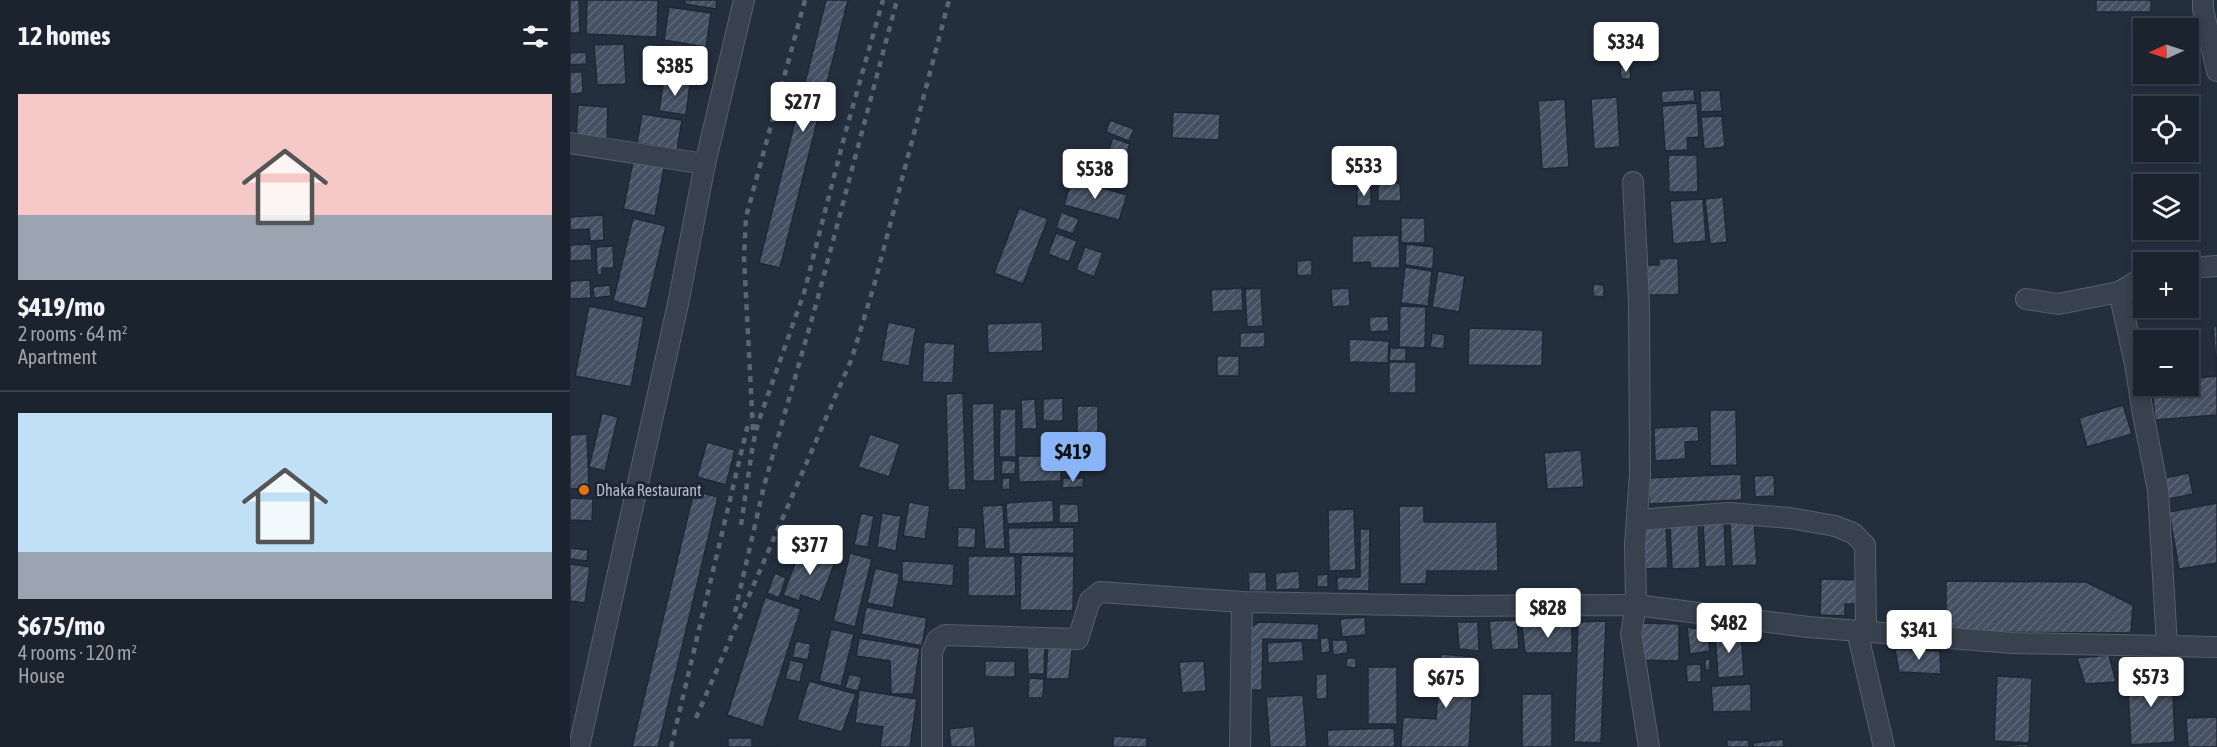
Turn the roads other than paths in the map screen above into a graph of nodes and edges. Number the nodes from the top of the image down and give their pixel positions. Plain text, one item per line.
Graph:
1 (744, 0) edge
2 (2203, 0) edge
3 (2217, 71) edge
4 (570, 143) edge
5 (705, 164) junction
6 (1633, 182) dead end
7 (2217, 266) edge
8 (2199, 267) edge
9 (2133, 284) edge
10 (2120, 292) junction
11 (2026, 299) dead end
12 (1637, 520) junction
13 (1242, 602) junction
14 (1636, 605) junction
15 (1862, 631) junction
16 (2167, 646) junction
17 (2217, 647) edge
18 (579, 747) edge
19 (932, 747) edge
20 (1240, 747) edge
21 (1649, 747) edge
22 (1884, 747) edge

1 - 5 street
2 - 3 street
4 - 5 street
5 - 18 street
6 - 12 street
7 - 8 street
9 - 10 street
10 - 11 street
10 - 16 street
12 - 14 street
12 - 15 street
13 - 14 street
13 - 19 street
13 - 20 street
14 - 15 street
14 - 21 street
15 - 16 street
15 - 22 street
16 - 17 street

